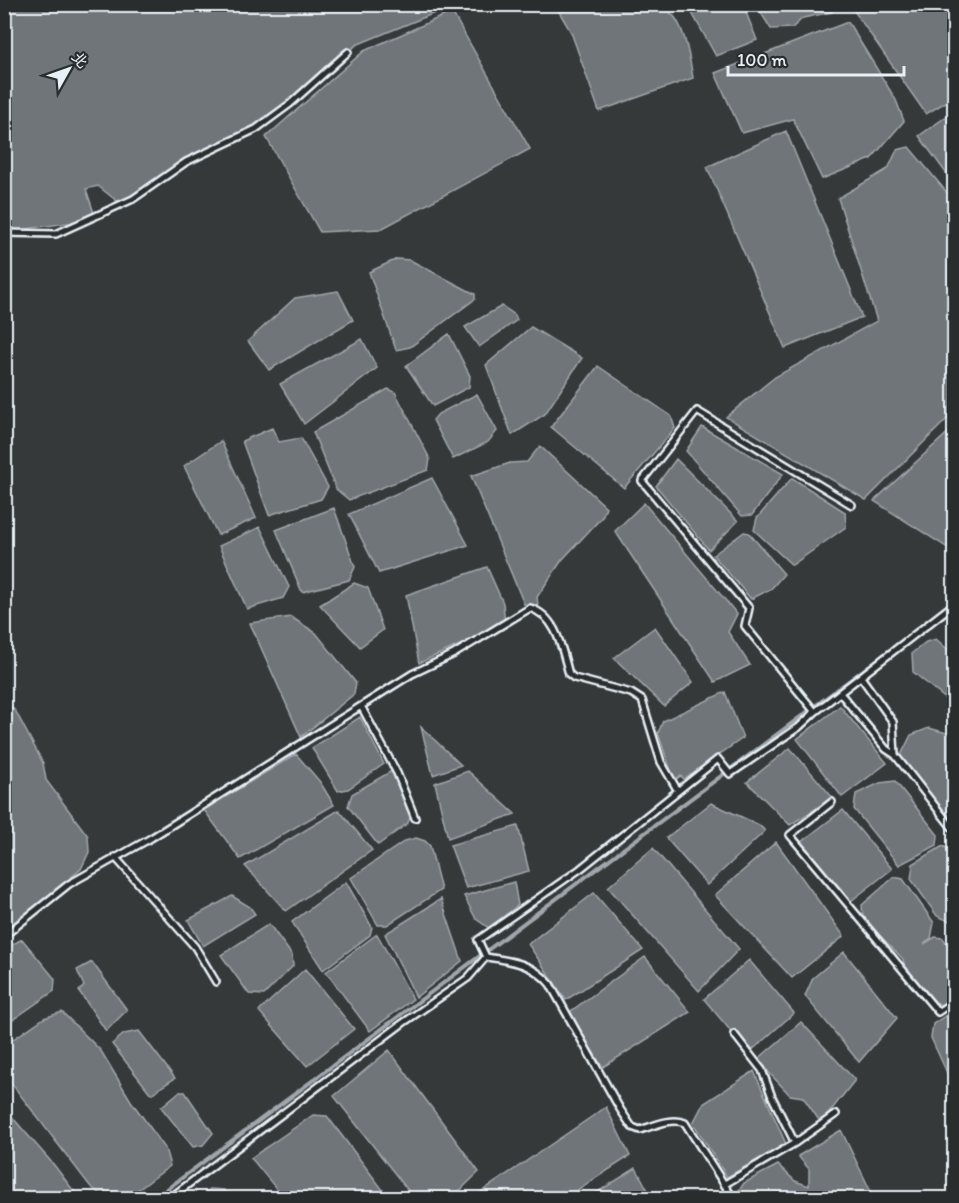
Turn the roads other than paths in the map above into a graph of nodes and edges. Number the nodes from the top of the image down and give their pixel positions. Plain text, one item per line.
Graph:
1 (348, 52) dead end
2 (4, 233) edge
3 (852, 506) dead end
4 (954, 604) edge
5 (861, 677) junction
6 (840, 693) junction
7 (361, 706) junction
8 (815, 712) junction
9 (896, 755) junction
10 (678, 791) junction
11 (832, 802) dead end
12 (415, 818) dead end
13 (954, 830) edge
14 (115, 857) junction
15 (4, 936) edge
16 (486, 957) junction
17 (216, 982) dead end
18 (954, 1001) edge
19 (734, 1034) dead end
20 (836, 1114) dead end
21 (795, 1143) junction
22 (724, 1184) junction
23 (170, 1198) edge
24 (734, 1198) edge

1 - 2 lane
3 - 8 lane
4 - 5 lane
5 - 6 lane
5 - 9 lane
6 - 8 lane
6 - 9 lane
7 - 10 lane
7 - 12 lane
7 - 14 lane
8 - 10 lane
9 - 13 lane
10 - 16 lane
11 - 18 lane
14 - 15 lane
14 - 17 lane
16 - 22 lane
16 - 23 lane
19 - 21 lane
20 - 21 lane
21 - 22 lane
22 - 24 lane

